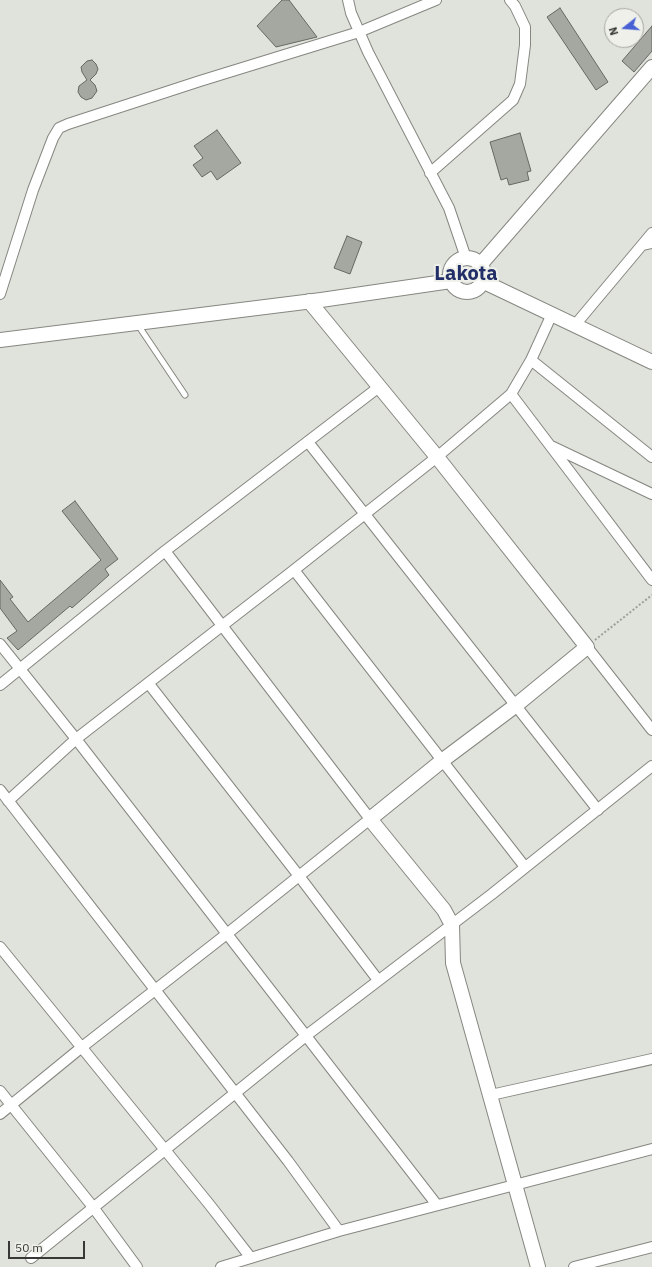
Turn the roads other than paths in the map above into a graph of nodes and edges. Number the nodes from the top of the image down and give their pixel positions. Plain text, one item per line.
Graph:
1 (348, 0) edge
2 (436, 0) edge
3 (510, 0) edge
4 (359, 32) junction
5 (650, 73) edge
6 (430, 173) junction
7 (652, 232) edge
8 (647, 244) edge
9 (466, 258) junction
10 (480, 265) junction
11 (451, 281) junction
12 (482, 281) junction
13 (0, 294) edge
14 (309, 301) junction
15 (552, 314) junction
16 (137, 322) junction
17 (575, 325) junction
18 (0, 340) edge
19 (531, 360) junction
20 (652, 362) edge
21 (379, 388) junction
22 (511, 394) junction
23 (185, 395) dead end
24 (308, 442) junction
25 (548, 445) junction
26 (436, 456) junction
27 (652, 457) edge
28 (652, 494) edge
29 (365, 513) junction
30 (165, 551) junction
31 (294, 570) junction
32 (652, 580) edge
33 (223, 625) junction
34 (0, 644) edge
35 (587, 647) junction
36 (20, 669) junction
37 (149, 684) junction
38 (0, 685) edge
39 (515, 706) junction
40 (652, 730) edge
41 (76, 739) junction
42 (443, 760) junction
43 (652, 766) edge
44 (0, 790) edge
45 (8, 801) junction
46 (598, 810) junction
47 (370, 819) junction
48 (525, 867) junction
49 (299, 876) junction
50 (452, 925) junction
51 (228, 933) junction
52 (0, 947) edge
53 (378, 980) junction
54 (155, 989) junction
55 (307, 1035) junction
56 (82, 1046) junction
57 (652, 1059) edge
58 (0, 1091) edge
59 (236, 1094) junction
60 (491, 1095) junction
61 (11, 1105) junction
62 (0, 1114) edge
63 (652, 1149) edge
64 (166, 1150) junction
65 (515, 1185) junction
66 (437, 1205) junction
67 (93, 1207) junction
68 (339, 1231) junction
69 (652, 1247) edge
70 (31, 1258) dead end
71 (251, 1258) junction
72 (137, 1267) edge
73 (221, 1267) edge
74 (538, 1267) edge
75 (574, 1267) edge

1 - 4 street
2 - 4 street
3 - 6 street
4 - 6 street
4 - 13 street
5 - 10 street
6 - 9 street
7 - 8 street
8 - 17 street
9 - 10 street
9 - 11 street
10 - 12 street
11 - 12 street
11 - 14 street
12 - 15 street
14 - 16 street
14 - 21 street
15 - 17 street
15 - 19 street
16 - 18 street
16 - 23 lane
17 - 20 street
19 - 22 street
19 - 27 street
21 - 24 street
21 - 26 street
22 - 25 street
22 - 26 street
24 - 29 street
24 - 30 street
25 - 28 street
25 - 32 street
26 - 29 street
26 - 35 street
29 - 31 street
29 - 39 street
30 - 33 street
30 - 36 street
31 - 33 street
31 - 42 street
33 - 37 street
33 - 47 street
34 - 36 street
35 - 39 street
35 - 40 street
36 - 38 street
36 - 41 street
37 - 41 street
37 - 49 street
39 - 42 street
39 - 46 street
41 - 45 street
41 - 51 street
42 - 47 street
42 - 48 street
43 - 46 street
44 - 45 street
45 - 54 street
46 - 48 street
47 - 49 street
47 - 50 street
48 - 50 street
49 - 51 street
49 - 53 street
50 - 53 street
50 - 60 street
51 - 54 street
51 - 55 street
52 - 56 street
53 - 55 street
54 - 56 street
54 - 59 street
55 - 59 street
55 - 66 street
56 - 61 street
56 - 64 street
57 - 60 street
58 - 61 street
59 - 64 street
59 - 68 street
60 - 65 street
61 - 62 street
61 - 67 street
63 - 65 street
64 - 67 street
64 - 71 street
65 - 66 street
65 - 74 street
66 - 68 street
67 - 70 street
67 - 72 street
68 - 71 street
69 - 75 street
71 - 73 street

